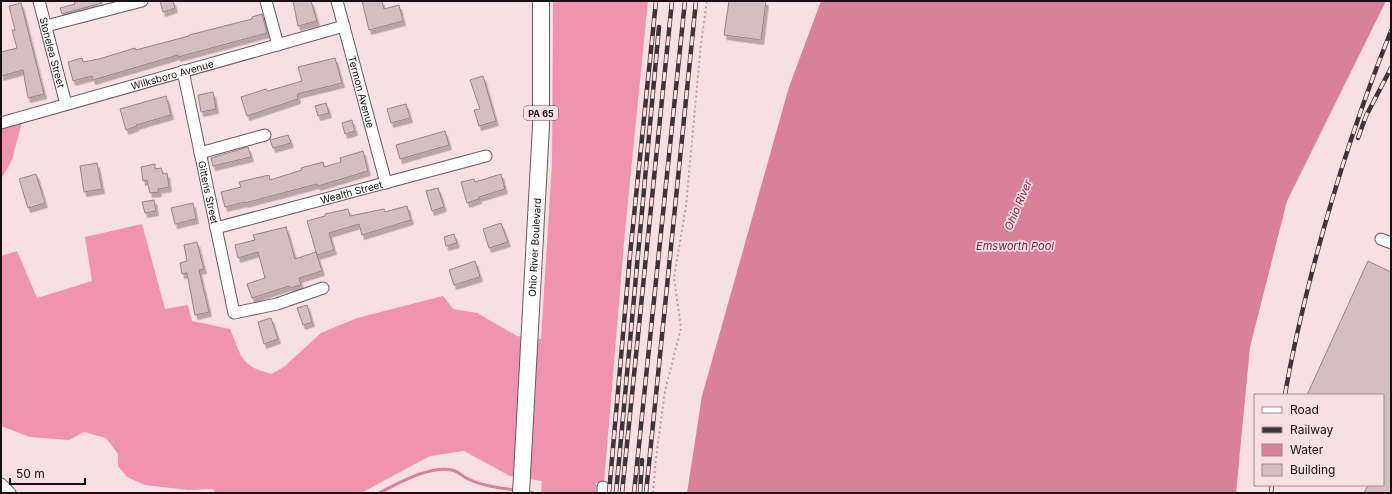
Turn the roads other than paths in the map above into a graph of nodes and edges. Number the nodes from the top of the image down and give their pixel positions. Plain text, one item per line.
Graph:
1 (39, 1) edge
2 (142, 1) edge
3 (266, 1) edge
4 (337, 1) edge
5 (541, 1) edge
6 (46, 26) junction
7 (344, 26) junction
8 (278, 45) junction
9 (183, 71) junction
10 (66, 104) junction
11 (1, 123) edge
12 (265, 135) dead end
13 (200, 153) junction
14 (486, 156) dead end
15 (386, 183) junction
16 (216, 228) junction
17 (1380, 239) dead end
18 (1391, 244) edge
19 (323, 288) dead end
20 (1, 484) edge
21 (10, 493) edge
22 (520, 493) edge

1 - 6 street, Stonelea Street
2 - 6 street
3 - 8 street
4 - 7 street, Termon Avenue
5 - 22 highway, Ohio River Boulevard / PA 65
6 - 10 street, Stonelea Street
7 - 8 street, Wilksboro Avenue
7 - 15 street, Termon Avenue
8 - 9 street, Wilksboro Avenue
9 - 10 street, Wilksboro Avenue
9 - 13 street, Gittens Street
10 - 11 street, Wilksboro Avenue
12 - 13 street
13 - 16 street, Gittens Street
14 - 15 street, Wealth Street
15 - 16 street, Wealth Street
16 - 19 street, Gittens Street
17 - 18 street
20 - 21 street

